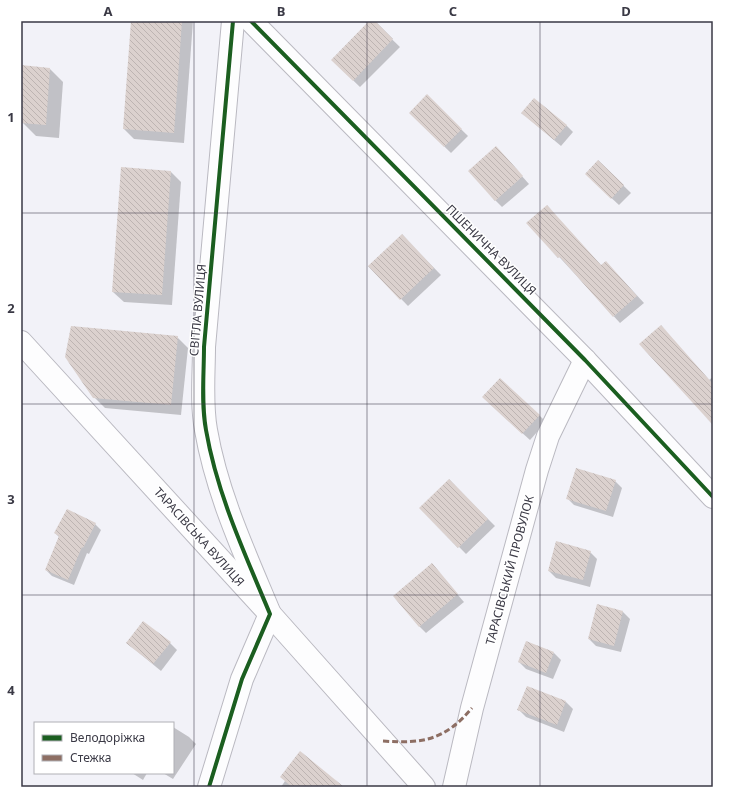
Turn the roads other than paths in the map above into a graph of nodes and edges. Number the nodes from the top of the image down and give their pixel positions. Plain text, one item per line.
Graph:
1 (233, 21) edge
2 (251, 21) edge
3 (21, 342) edge
4 (585, 360) junction
5 (713, 497) edge
6 (270, 614) junction
7 (209, 787) edge
8 (424, 787) edge
9 (454, 787) edge

1 - 6 street, СВІТЛА ВУЛИЦЯ
2 - 4 street, ПШЕНИЧНА ВУЛИЦЯ
3 - 6 street, ТАРАСІВСЬКА ВУЛИЦЯ
4 - 5 street, ПШЕНИЧНА ВУЛИЦЯ
4 - 9 street, ТАРАСІВСЬКИЙ ПРОВУЛОК
6 - 7 street
6 - 8 street, ТАРАСІВСЬКА ВУЛИЦЯ

